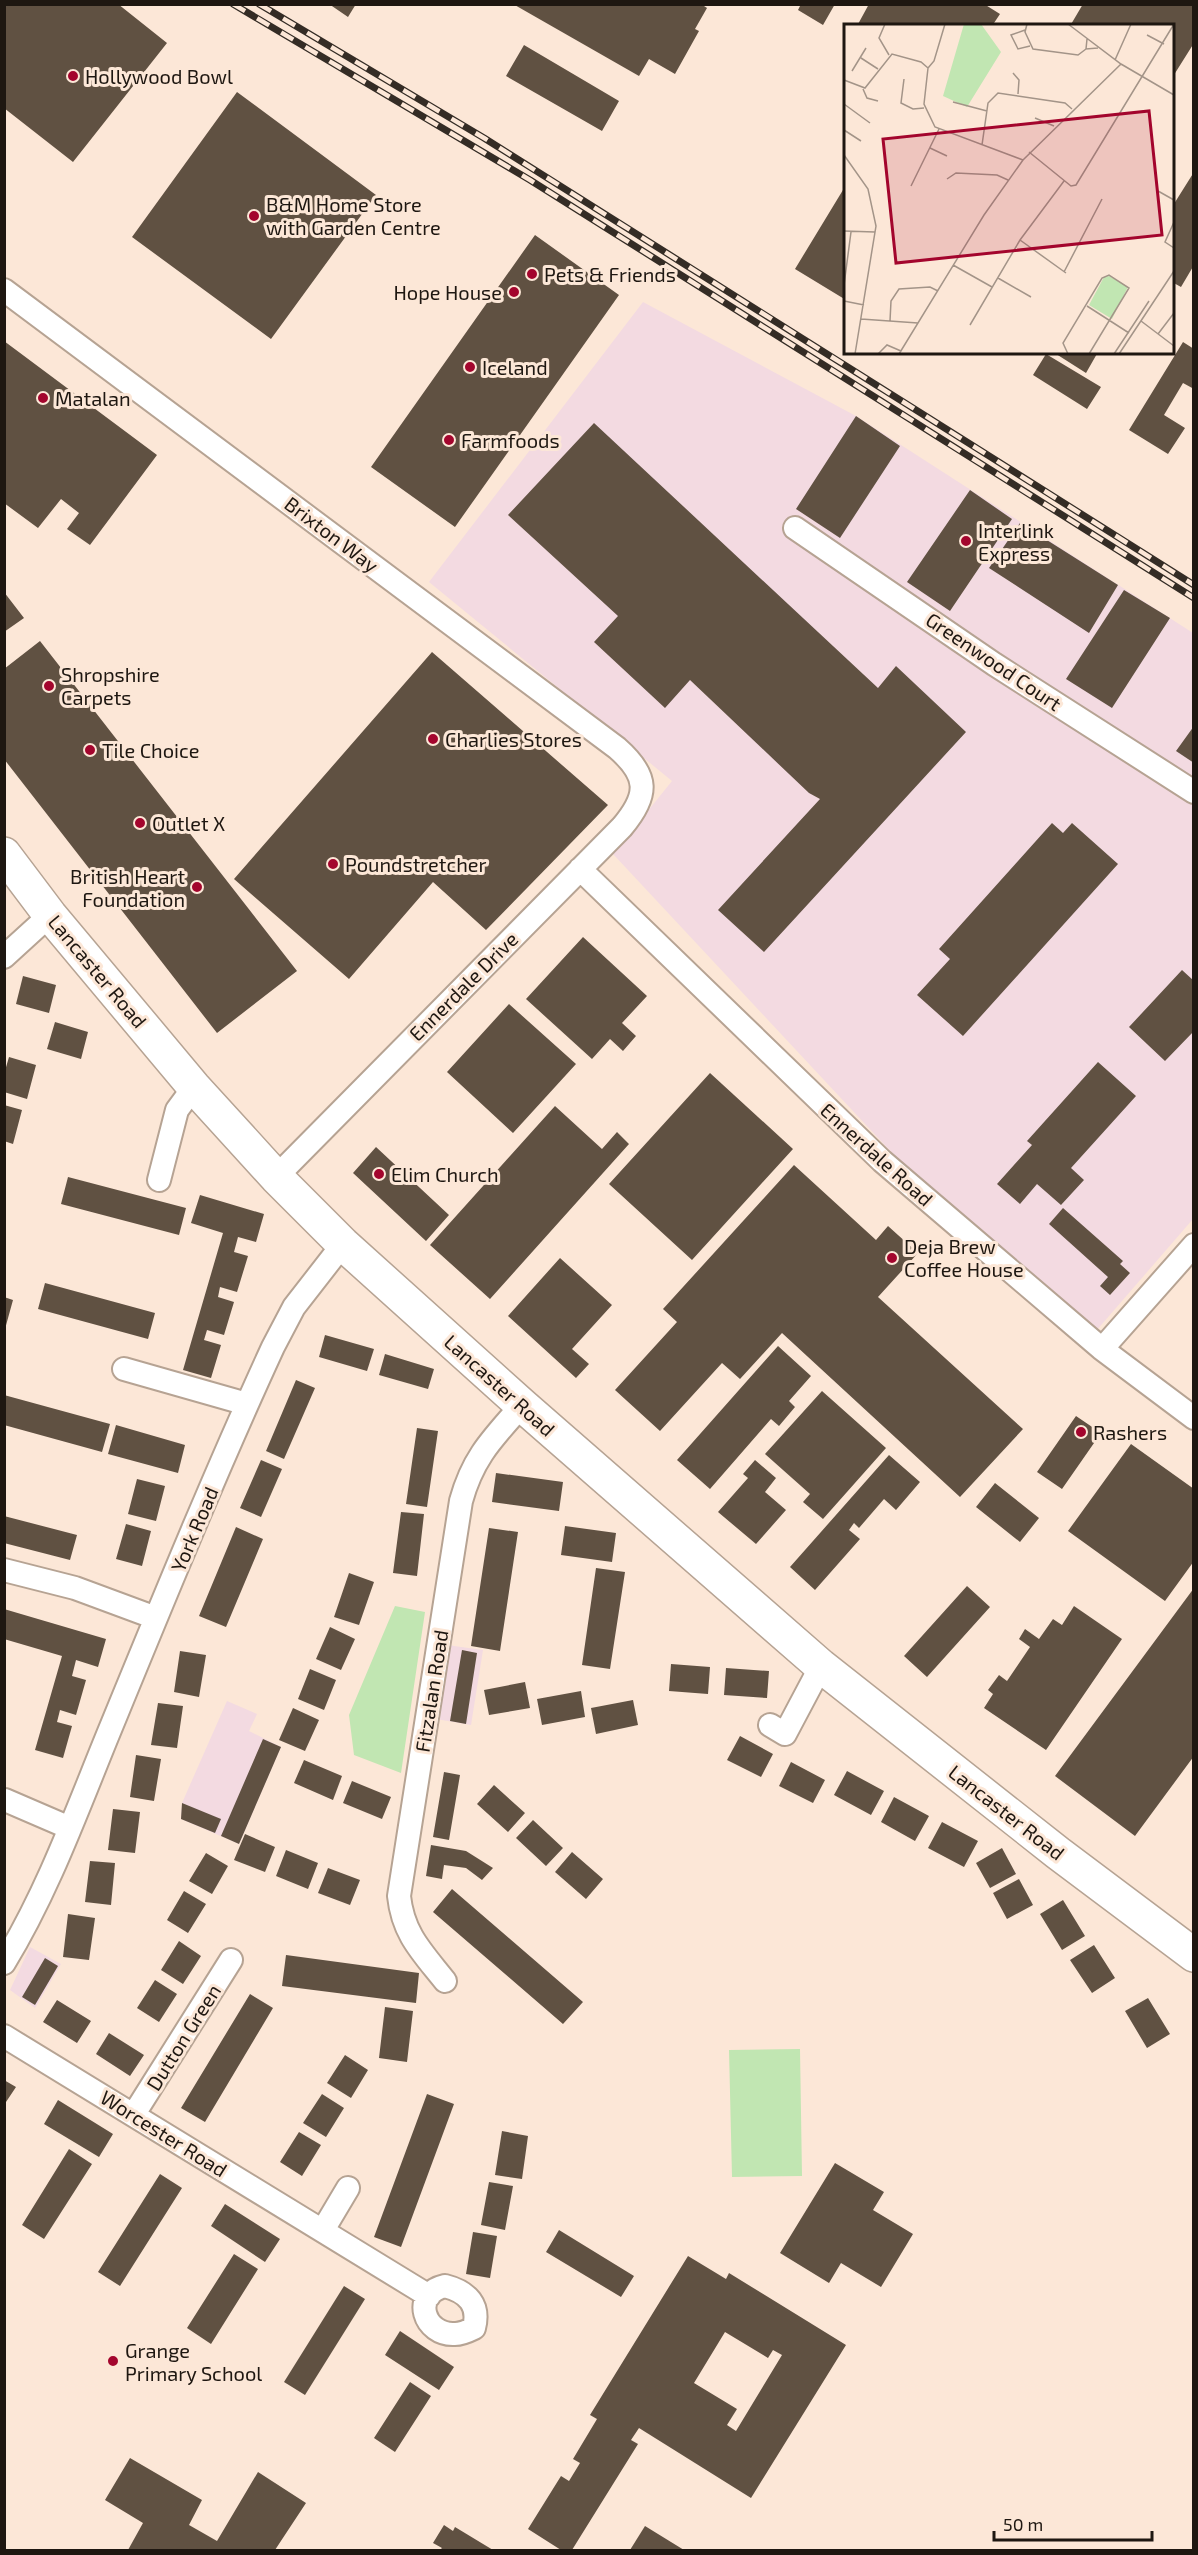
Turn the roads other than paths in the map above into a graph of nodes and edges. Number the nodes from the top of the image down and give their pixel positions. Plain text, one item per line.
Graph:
1 (4, 290) edge
2 (795, 528) dead end
3 (643, 791) joint
4 (1194, 792) edge
5 (4, 854) edge
6 (580, 869) junction
7 (50, 915) junction
8 (4, 957) edge
9 (194, 1087) junction
10 (276, 1176) junction
11 (159, 1180) dead end
12 (343, 1244) junction
13 (1194, 1245) edge
14 (1102, 1349) junction
15 (124, 1369) dead end
16 (247, 1404) junction
17 (522, 1406) junction
18 (1194, 1418) edge
19 (4, 1570) edge
20 (156, 1618) junction
21 (821, 1666) junction
22 (770, 1725) dead end
23 (5, 1800) edge
24 (70, 1828) junction
25 (1194, 1955) edge
26 (231, 1960) dead end
27 (4, 1963) edge
28 (445, 1981) dead end
29 (4, 2036) edge
30 (134, 2114) junction
31 (348, 2188) dead end
32 (323, 2230) junction
33 (429, 2296) dead end

1 - 3 street, Brixton Way
2 - 4 street, Greenwood Court
3 - 6 street, Ennerdale Drive
5 - 7 street, Lancaster Road
6 - 10 street, Ennerdale Drive
6 - 14 street, Ennerdale Road
7 - 8 street
7 - 9 street, Lancaster Road
9 - 10 street, Lancaster Road
9 - 11 street
10 - 12 street, Lancaster Road
12 - 16 street, York Road
12 - 17 street, Lancaster Road
13 - 14 street
14 - 18 street, Ennerdale Road
15 - 16 street
16 - 20 street, York Road
17 - 21 street, Lancaster Road
17 - 28 street, Fitzalan Road
19 - 20 street
20 - 24 street, York Road
21 - 22 street
21 - 25 street, Lancaster Road
23 - 24 street
24 - 27 street, York Road
26 - 30 street, Dutton Green
29 - 30 street, Worcester Road
30 - 32 street, Worcester Road
31 - 32 street
32 - 33 street, Worcester Road

